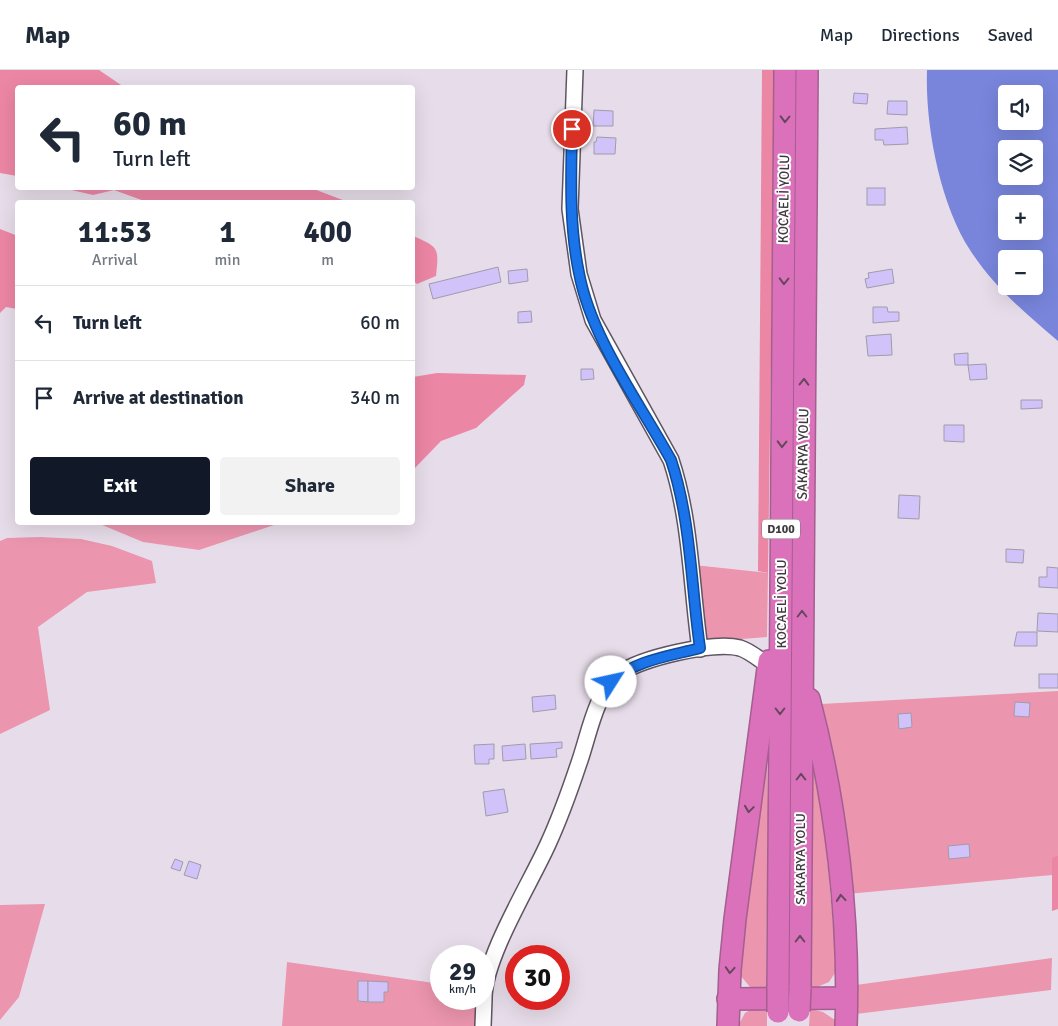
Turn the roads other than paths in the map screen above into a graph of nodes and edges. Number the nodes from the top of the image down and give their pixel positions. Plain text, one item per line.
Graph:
1 (574, 70) edge
2 (786, 70) edge
3 (807, 70) edge
4 (781, 587) junction
5 (700, 648) junction
6 (769, 666) junction
7 (801, 669) junction
8 (495, 956) edge
9 (728, 998) junction
10 (484, 1010) edge
11 (849, 1017) edge
12 (799, 1018) edge
13 (778, 1019) edge
14 (483, 1026) edge
15 (728, 1026) edge

1 - 5 street
2 -> 4 highway, KOCAELİ YOLU / D100
7 -> 3 highway, SAKARYA YOLU / D100
4 - 6 highway
4 -> 13 highway, KOCAELİ YOLU / D100, bridge
5 - 6 street
5 - 8 street
6 -> 9 highway
11 -> 7 highway
12 -> 7 highway, SAKARYA YOLU / D100, bridge
9 - 11 highway
9 - 15 highway
10 - 14 street

